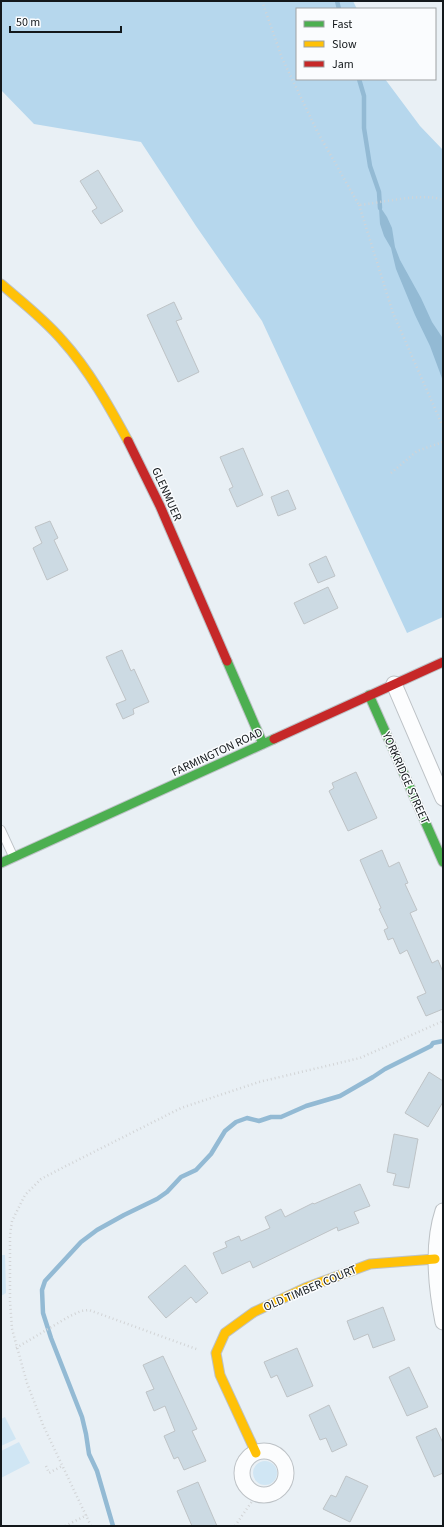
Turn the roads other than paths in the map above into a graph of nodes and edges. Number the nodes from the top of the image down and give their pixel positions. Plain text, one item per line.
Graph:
1 (1, 284) edge
2 (443, 662) edge
3 (394, 684) junction
4 (369, 695) junction
5 (263, 744) junction
6 (443, 798) edge
7 (1, 830) edge
8 (14, 858) junction
9 (443, 862) edge
10 (1, 863) edge
11 (443, 1211) edge
12 (435, 1259) junction
13 (443, 1322) edge
14 (256, 1453) junction

1 - 5 street, GLENMUER
2 - 3 street, FARMINGTON ROAD
3 - 4 street, FARMINGTON ROAD
3 - 6 street
4 - 5 street, FARMINGTON ROAD
4 - 9 street, YORKRIDGE STREET
5 - 8 street, FARMINGTON ROAD
7 - 8 lane
8 - 10 street, FARMINGTON ROAD
11 - 12 street
12 - 13 street
12 - 14 street, OLD TIMBER COURT
14 - 14 street

